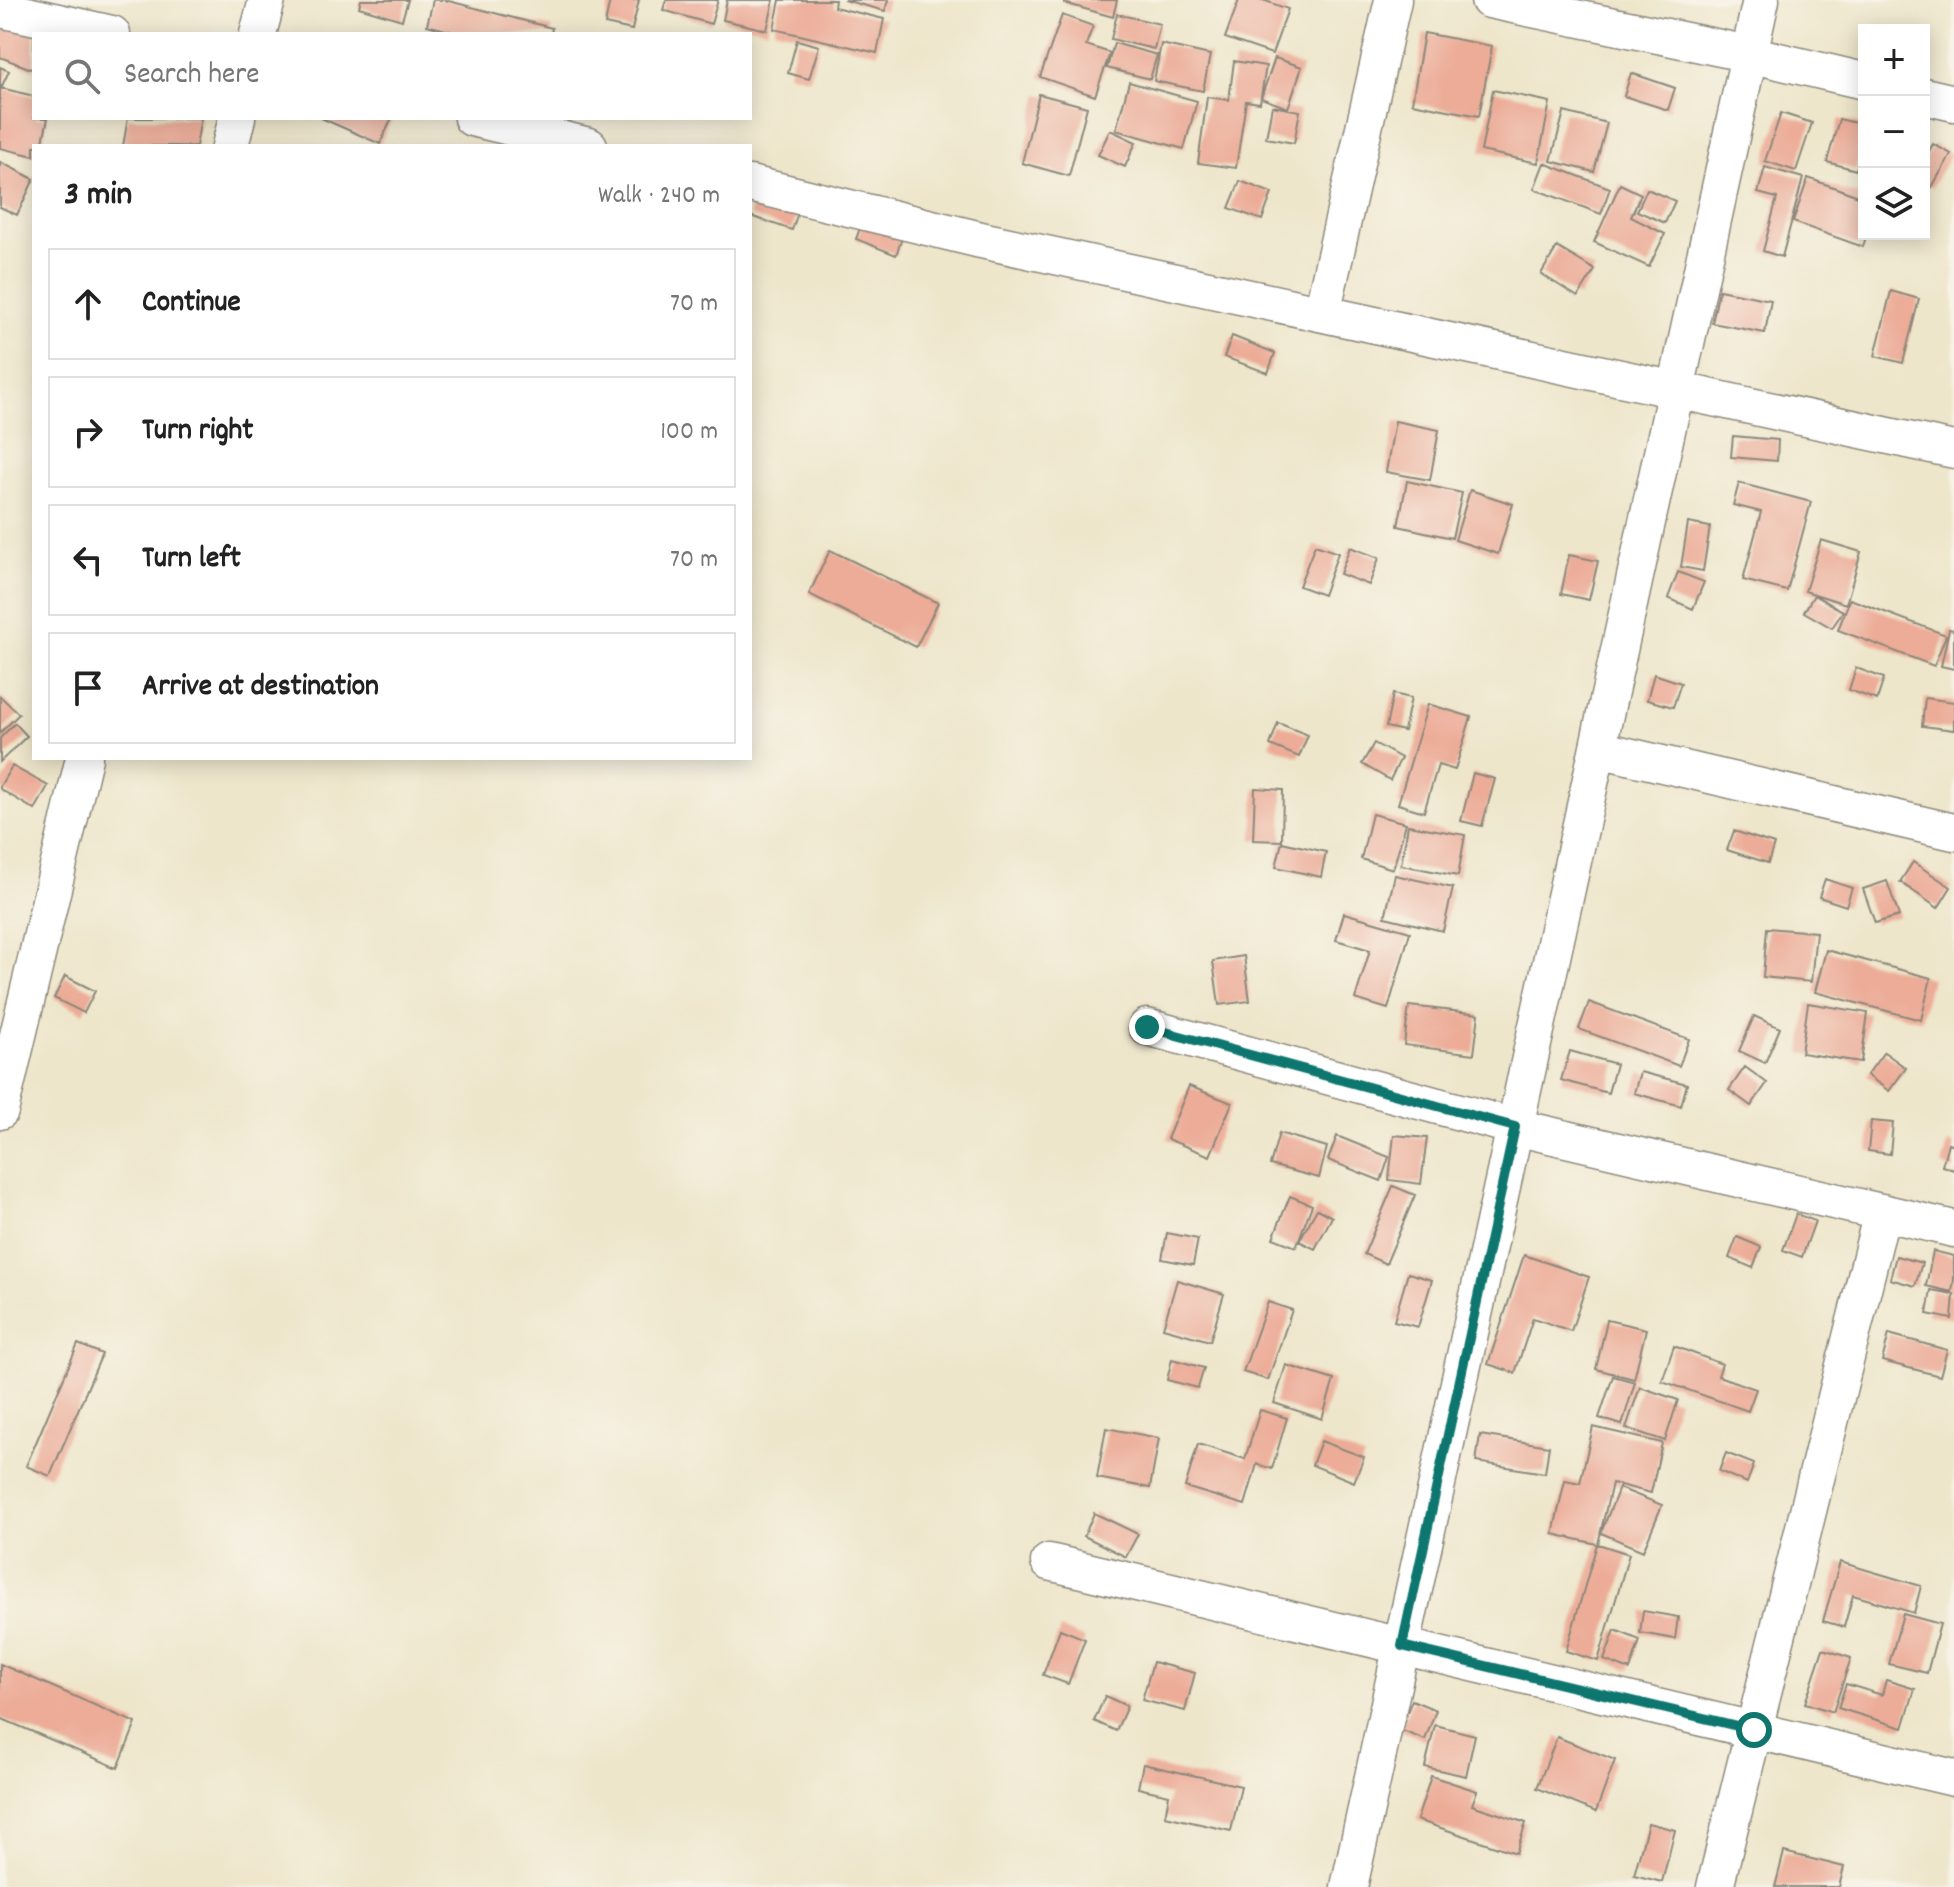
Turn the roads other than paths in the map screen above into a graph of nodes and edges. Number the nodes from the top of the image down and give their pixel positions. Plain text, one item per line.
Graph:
1 (267, 0) edge
2 (1393, 0) edge
3 (1489, 0) edge
4 (1761, 0) edge
5 (0, 9) edge
6 (103, 32) edge
7 (259, 32) edge
8 (1749, 54) junction
9 (1858, 80) edge
10 (1930, 97) edge
11 (1954, 103) edge
12 (236, 120) edge
13 (480, 120) edge
14 (230, 144) edge
15 (581, 144) edge
16 (752, 184) edge
17 (1322, 313) junction
18 (1676, 389) junction
19 (1954, 450) edge
20 (1598, 749) junction
21 (84, 760) edge
22 (1954, 832) edge
23 (1147, 1027) dead end
24 (0, 1111) edge
25 (1515, 1127) junction
26 (1882, 1212) junction
27 (1954, 1229) edge
28 (1049, 1562) dead end
29 (1402, 1646) junction
30 (1754, 1730) junction
31 (1954, 1778) edge
32 (1349, 1887) edge
33 (1715, 1887) edge

1 - 7 street
2 - 17 street
3 - 8 street
4 - 8 street
5 - 6 street
8 - 9 street
8 - 18 street
10 - 11 street
12 - 14 street
13 - 15 street
16 - 17 street
17 - 18 street
18 - 19 street
18 - 20 street
20 - 22 street
20 - 25 street
21 - 24 street
23 - 25 street
25 - 26 street
25 - 29 street
26 - 27 street
26 - 30 street
28 - 29 street
29 - 30 street
29 - 32 street
30 - 31 street
30 - 33 street

